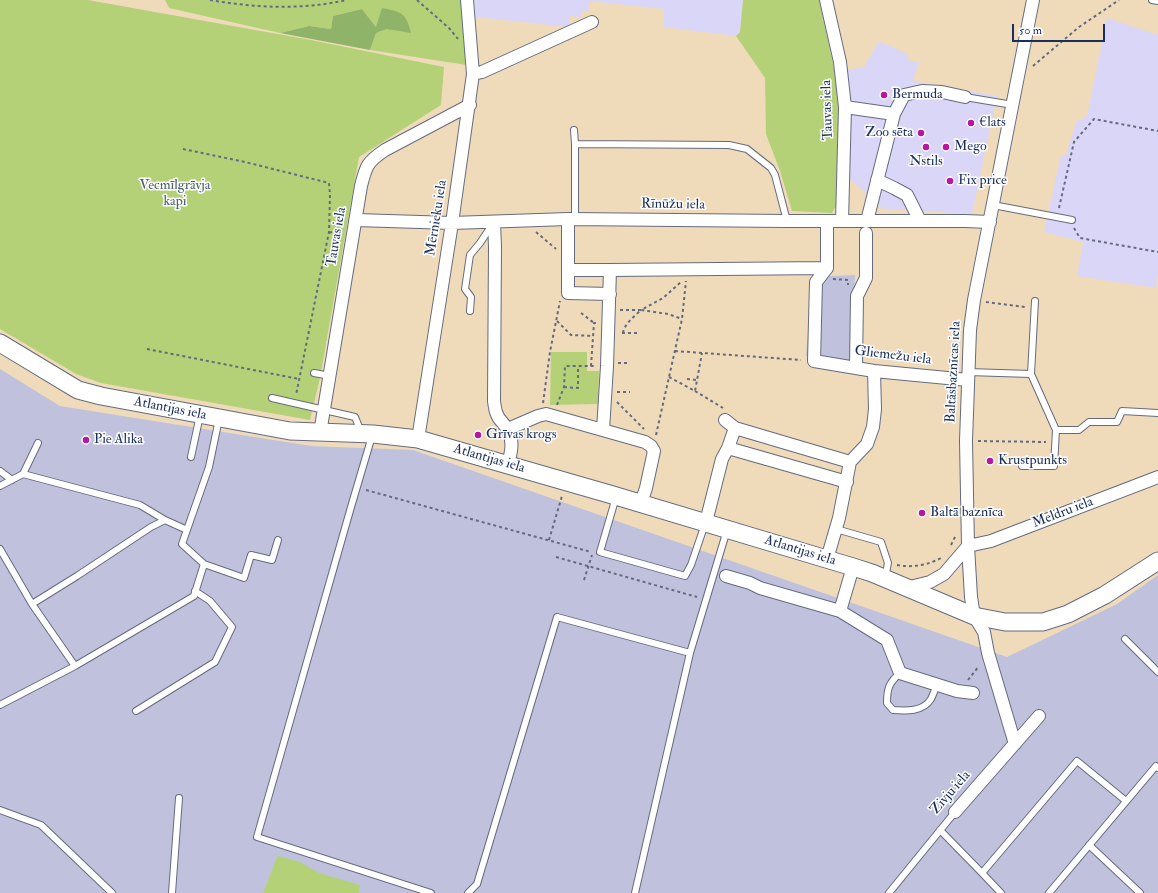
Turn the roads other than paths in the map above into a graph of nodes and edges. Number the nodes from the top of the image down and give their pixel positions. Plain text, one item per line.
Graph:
1 (467, 0) edge
2 (826, 0) edge
3 (1033, 0) edge
4 (1152, 0) edge
5 (1158, 1) edge
6 (592, 22) dead end
7 (473, 74) junction
8 (965, 97) joint
9 (470, 105) junction
10 (1012, 105) junction
11 (845, 107) junction
12 (894, 114) junction
13 (574, 130) dead end
14 (575, 144) junction
15 (877, 180) junction
16 (993, 205) junction
17 (571, 219) junction
18 (356, 220) junction
19 (1072, 220) road end
20 (787, 221) junction
21 (827, 221) junction
22 (842, 221) junction
23 (920, 221) junction
24 (494, 222) junction
25 (990, 222) junction
26 (452, 223) junction
27 (867, 227) junction
28 (827, 268) junction
29 (568, 270) junction
30 (610, 270) junction
31 (610, 294) junction
32 (1035, 301) dead end
33 (470, 311) dead end
34 (0, 343) edge
35 (856, 367) junction
36 (874, 371) junction
37 (314, 373) dead end
38 (1031, 374) junction
39 (330, 376) junction
40 (968, 376) junction
41 (272, 398) dead end
42 (324, 410) junction
43 (1158, 413) edge
44 (200, 415) junction
45 (219, 419) junction
46 (508, 429) junction
47 (603, 430) junction
48 (1056, 430) junction
49 (320, 433) junction
50 (367, 433) junction
51 (418, 439) junction
52 (38, 443) dead end
53 (728, 448) junction
54 (190, 457) dead end
55 (850, 462) junction
56 (508, 465) junction
57 (1022, 466) dead end
58 (0, 471) edge
59 (23, 474) junction
60 (1158, 477) edge
61 (12, 480) junction
62 (846, 482) junction
63 (0, 486) edge
64 (616, 496) junction
65 (641, 503) junction
66 (165, 520) junction
67 (706, 522) junction
68 (727, 529) junction
69 (836, 529) junction
70 (187, 530) junction
71 (278, 540) dead end
72 (968, 546) junction
73 (0, 549) edge
74 (827, 559) junction
75 (1158, 561) edge
76 (204, 564) junction
77 (853, 567) junction
78 (887, 571) junction
79 (726, 576) dead end
80 (906, 588) junction
81 (195, 591) junction
82 (32, 604) junction
83 (840, 611) junction
84 (974, 616) junction
85 (1125, 639) dead end
86 (690, 654) junction
87 (75, 666) junction
88 (1158, 672) edge
89 (900, 673) junction
90 (937, 685) junction
91 (973, 693) dead end
92 (0, 705) edge
93 (136, 711) dead end
94 (1039, 716) dead end
95 (1015, 744) junction
96 (1158, 768) edge
97 (179, 798) dead end
98 (1126, 801) junction
99 (0, 810) edge
100 (955, 812) joint
101 (940, 830) junction
102 (1089, 846) junction
103 (982, 873) junction
104 (112, 893) edge
105 (172, 893) edge
106 (431, 893) edge
107 (468, 893) edge
108 (635, 893) edge
109 (889, 893) edge
110 (1001, 893) edge
111 (1049, 893) edge
112 (1140, 893) edge

1 - 7 street, Mērnieku iela
2 - 11 street, Tauvas iela
3 - 10 street, Baltāsbaznīcas iela
4 - 5 lane
6 - 7 street
7 - 9 street, Mērnieku iela
8 - 10 lane
8 - 12 street
9 - 18 street, Tauvas iela
9 - 26 street, Mērnieku iela
10 - 16 street, Baltāsbaznīcas iela
11 - 12 street
11 - 22 street, Tauvas iela
12 - 15 street
13 - 14 lane
14 - 17 lane
14 - 20 lane
15 - 23 street
15 - 27 street
16 - 19 lane
16 - 25 street, Baltāsbaznīcas iela
17 - 20 street, Rīnūžu iela
17 - 24 street, Rīnūžu iela
17 - 29 street
18 - 26 street, Rīnūžu iela
18 - 39 street, Tauvas iela
20 - 21 street, Rīnūžu iela
21 - 22 street, Rīnūžu iela
21 - 28 street
22 - 27 street, Rīnūžu iela
23 - 25 street, Rīnūžu iela
23 - 27 street, Rīnūžu iela
24 - 26 street, Rīnūžu iela
24 - 33 lane
24 - 46 street
25 - 40 street, Baltāsbaznīcas iela
26 - 51 street, Mērnieku iela
27 - 35 street
28 - 30 street
28 - 35 street, Gliemežu iela
29 - 30 street
29 - 31 street
30 - 31 street
31 - 47 street
32 - 38 lane
34 - 44 main road, Atlantijas iela
35 - 36 street, Gliemežu iela
36 - 40 street, Gliemežu iela
36 - 55 street
37 - 39 lane
38 - 40 lane
38 - 48 lane
39 - 42 street, Tauvas iela
40 - 72 street, Baltāsbaznīcas iela
41 - 42 lane
42 - 49 street, Tauvas iela
42 - 50 lane
43 - 48 lane
44 - 45 main road, Atlantijas iela
44 - 54 lane
45 - 49 main road, Atlantijas iela
45 - 70 lane
46 - 47 street
46 - 56 street
47 - 65 street
48 - 57 lane
49 - 50 main road, Atlantijas iela
50 - 51 main road, Atlantijas iela
50 - 106 lane
51 - 56 main road, Atlantijas iela
52 - 59 lane
53 - 55 street
53 - 62 street
53 - 67 street
55 - 62 street
56 - 64 main road, Atlantijas iela
58 - 61 lane
59 - 61 lane
59 - 66 lane
60 - 72 street, Meldru iela
61 - 63 lane
62 - 69 street
64 - 65 main road, Atlantijas iela
64 - 67 lane
65 - 67 main road, Atlantijas iela
66 - 70 lane
66 - 82 lane
67 - 68 main road, Atlantijas iela
68 - 74 main road, Atlantijas iela
68 - 86 lane
69 - 74 street
69 - 78 lane
70 - 76 lane
71 - 76 lane
72 - 80 street
72 - 84 street, Baltāsbaznīcas iela
73 - 82 lane
74 - 77 main road, Atlantijas iela
75 - 84 main road
76 - 81 lane
77 - 78 main road, Atlantijas iela
77 - 83 street
78 - 80 main road, Atlantijas iela
79 - 83 street
80 - 84 main road, Atlantijas iela
81 - 87 lane
81 - 93 lane
82 - 87 lane
83 - 89 street
84 - 95 street, Baltāsbaznīcas iela
85 - 88 lane
86 - 107 lane
86 - 108 lane
87 - 92 lane
89 - 90 street
89 - 90 lane
90 - 91 street
94 - 95 street, Zivju iela
95 - 100 street, Zivju iela
96 - 98 lane
97 - 105 lane
98 - 102 lane
98 - 103 lane
99 - 104 lane
100 - 101 lane, Zivju iela
101 - 103 lane
101 - 109 lane, Zivju iela
102 - 111 lane
102 - 112 lane
103 - 110 lane

